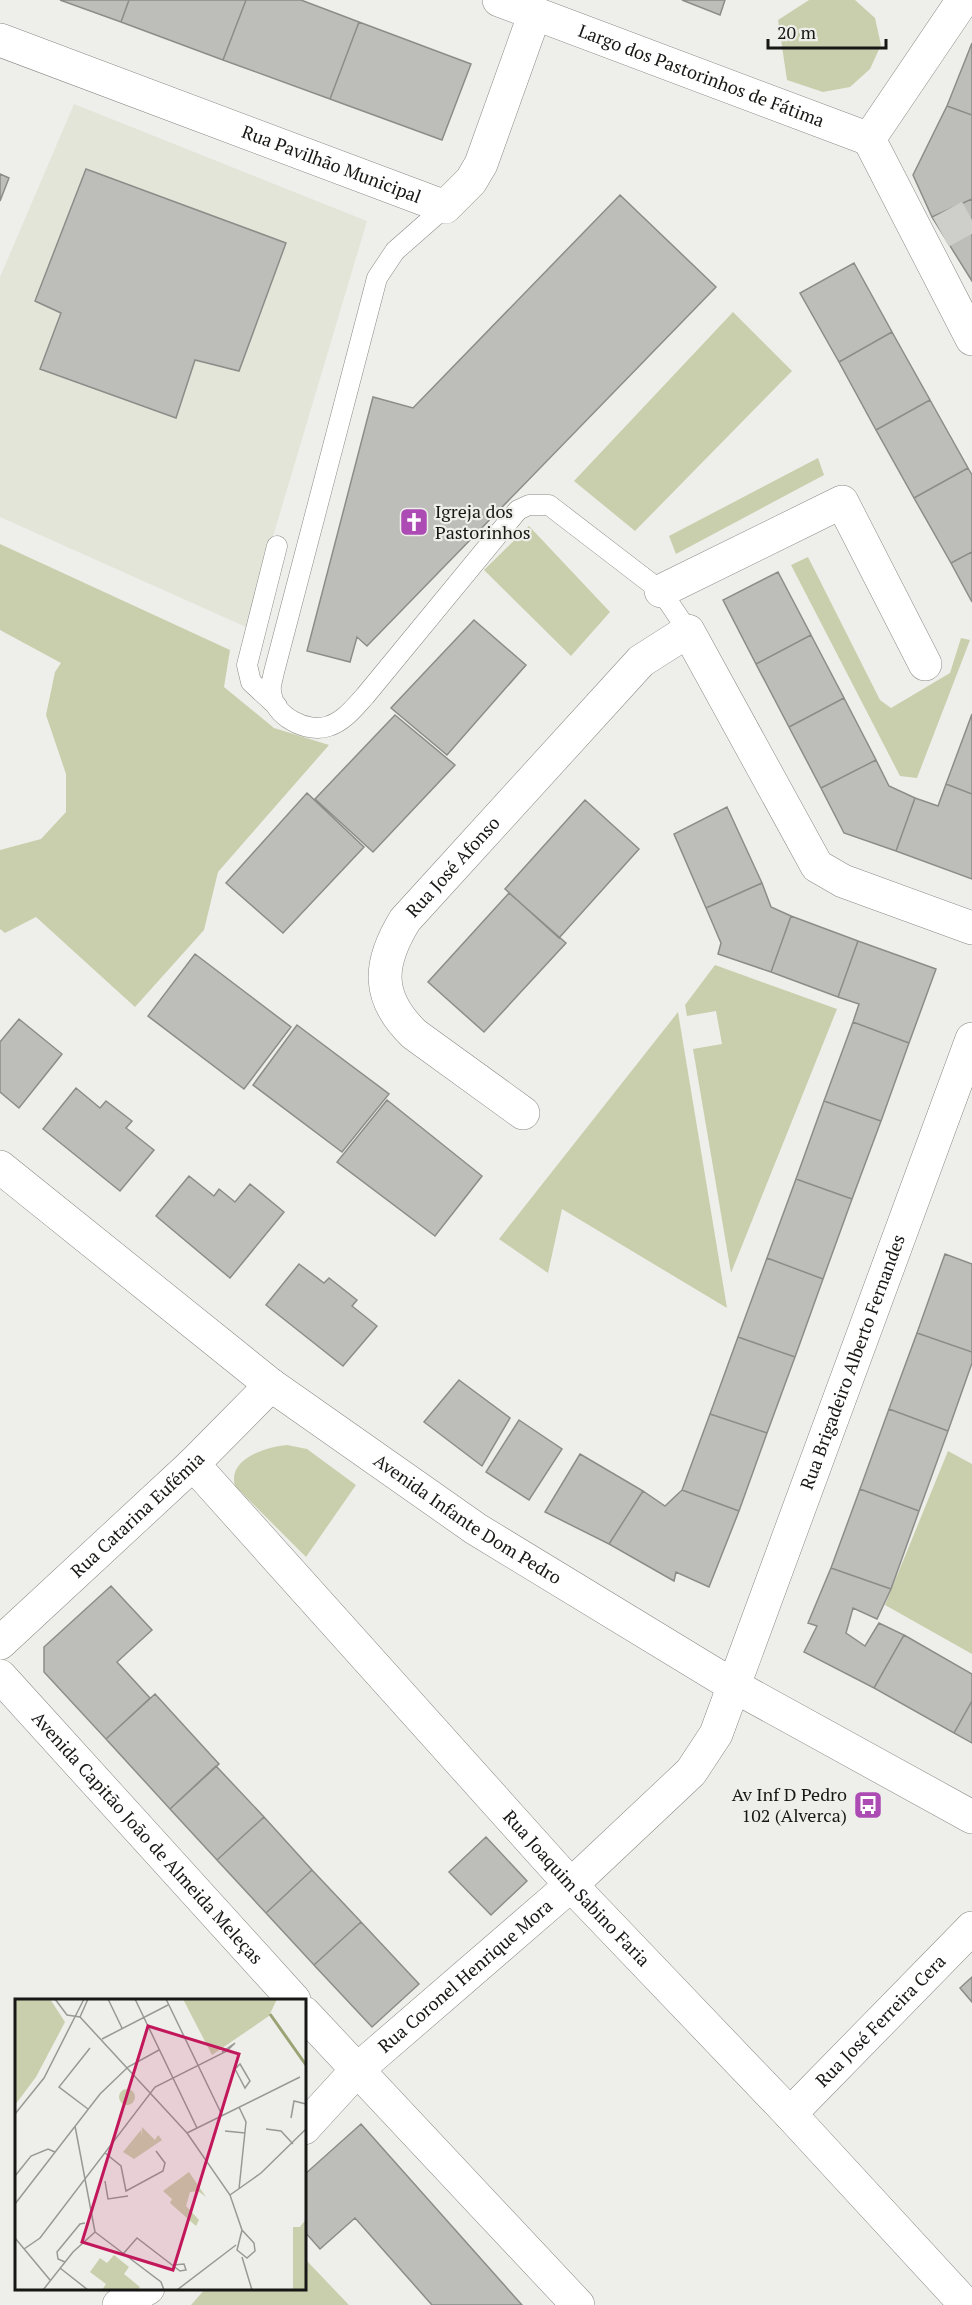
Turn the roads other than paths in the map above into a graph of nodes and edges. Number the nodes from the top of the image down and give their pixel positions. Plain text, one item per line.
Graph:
1 (500, 0) edge
2 (963, 0) edge
3 (535, 13) junction
4 (5, 46) edge
5 (869, 140) junction
6 (445, 207) junction
7 (972, 339) edge
8 (277, 546) dead end
9 (661, 591) junction
10 (688, 630) junction
11 (925, 664) dead end
12 (277, 706) junction
13 (972, 928) edge
14 (972, 1039) edge
15 (523, 1113) dead end
16 (0, 1167) edge
17 (271, 1385) junction
18 (193, 1464) junction
19 (0, 1643) edge
20 (0, 1677) edge
21 (734, 1686) junction
22 (972, 1817) edge
23 (571, 1885) junction
24 (972, 1929) edge
25 (292, 1999) edge
26 (306, 2015) edge
27 (357, 2070) junction
28 (790, 2114) junction
29 (306, 2126) edge
30 (146, 2290) edge
31 (170, 2290) edge
32 (119, 2305) edge
33 (168, 2305) edge
34 (578, 2305) edge
35 (966, 2305) edge

1 - 3 street, Largo dos Pastorinhos de Fátima
2 - 5 street
3 - 5 street, Largo dos Pastorinhos de Fátima
3 - 6 street
4 - 6 street, Rua Pavilhão Municipal
5 - 7 street
6 - 12 lane
8 - 12 lane
9 - 10 lane
9 - 11 street
9 - 12 lane
10 - 13 street
10 - 15 street, Rua José Afonso
14 - 21 street, Rua Brigadeiro Alberto Fernandes
16 - 17 street, Avenida Infante Dom Pedro
17 - 18 street, Rua Catarina Eufémia
17 - 21 street, Avenida Infante Dom Pedro
18 - 19 street, Rua Catarina Eufémia
18 - 23 street, Rua Joaquim Sabino Faria
20 - 25 street, Avenida Capitão João de Almeida Meleças
21 - 22 street, Avenida Infante Dom Pedro
21 - 23 street, Rua Coronel Henrique Mora
23 - 27 street, Rua Coronel Henrique Mora
23 - 28 street, Rua Joaquim Sabino Faria
24 - 28 street, Rua José Ferreira Cera
26 - 27 street
27 - 29 street, Rua Coronel Henrique Mora
27 - 34 street
28 - 35 street, Rua Joaquim Sabino Faria
30 - 32 street
31 - 33 street

